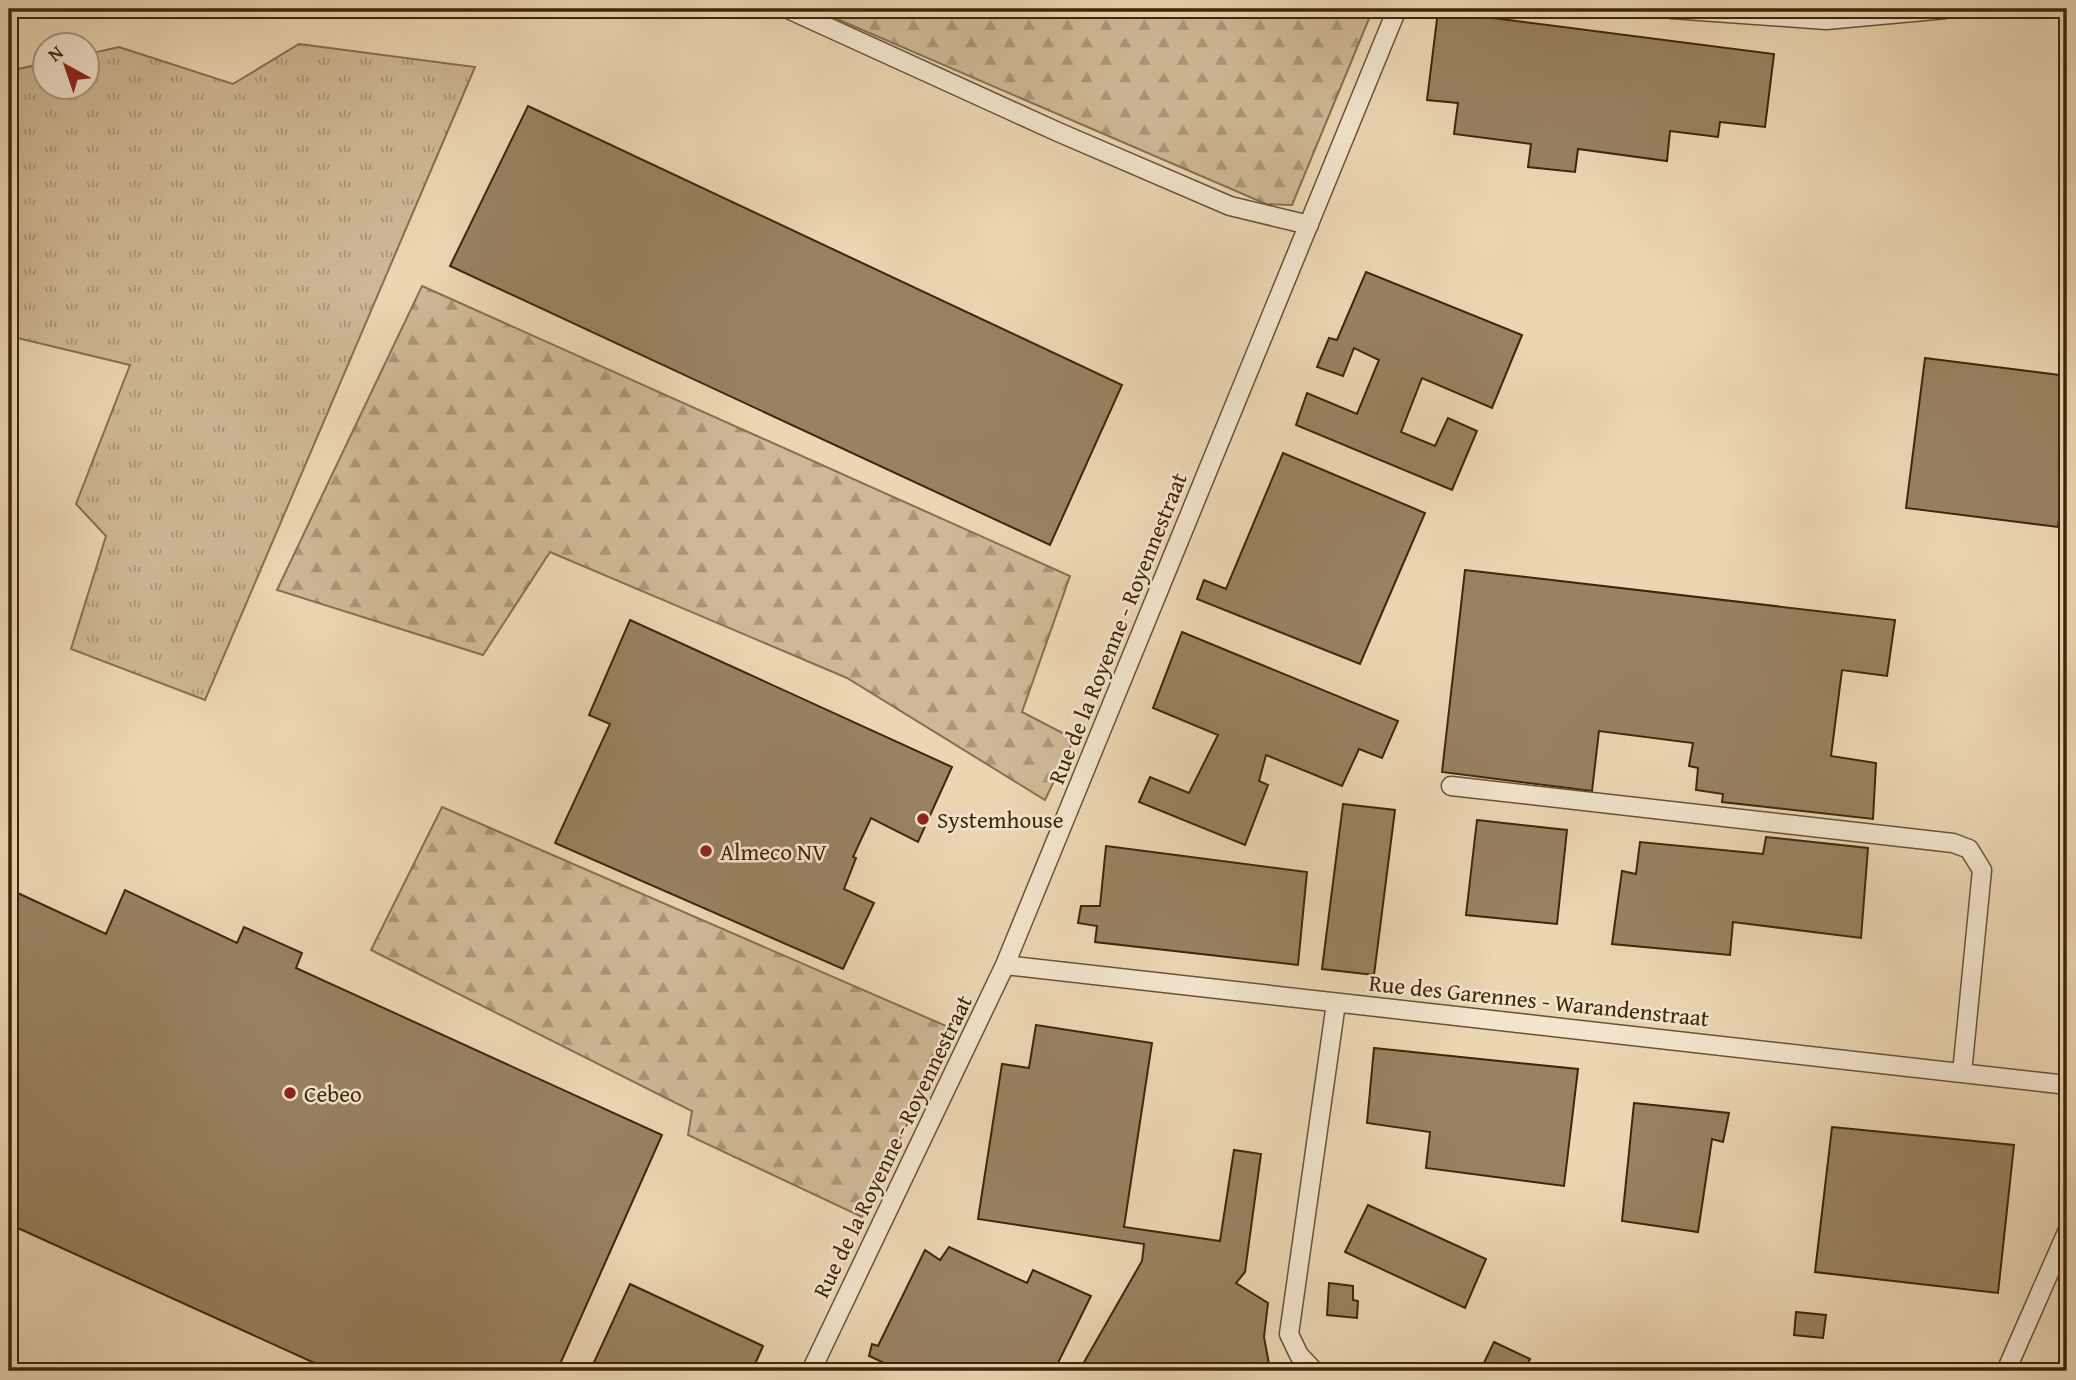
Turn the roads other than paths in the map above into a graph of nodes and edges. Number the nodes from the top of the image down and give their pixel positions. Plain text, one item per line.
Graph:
1 (788, 9) edge
2 (1397, 9) edge
3 (1672, 9) edge
4 (1946, 9) edge
5 (1309, 225) junction
6 (1451, 786) dead end
7 (1005, 965) junction
8 (1336, 1003) junction
9 (1962, 1073) junction
10 (2067, 1085) edge
11 (2067, 1232) edge
12 (811, 1371) edge
13 (1314, 1371) edge
14 (2006, 1371) edge

1 - 5 lane
2 - 5 lane, Rue de la Royenne - Royennestraat
3 - 4 lane
5 - 7 lane, Rue de la Royenne - Royennestraat
6 - 9 lane
7 - 8 lane, Rue des Garennes - Warandenstraat
7 - 12 lane, Rue de la Royenne - Royennestraat
8 - 9 lane, Rue des Garennes - Warandenstraat
8 - 13 lane
9 - 10 lane, Rue des Garennes - Warandenstraat
11 - 14 lane

